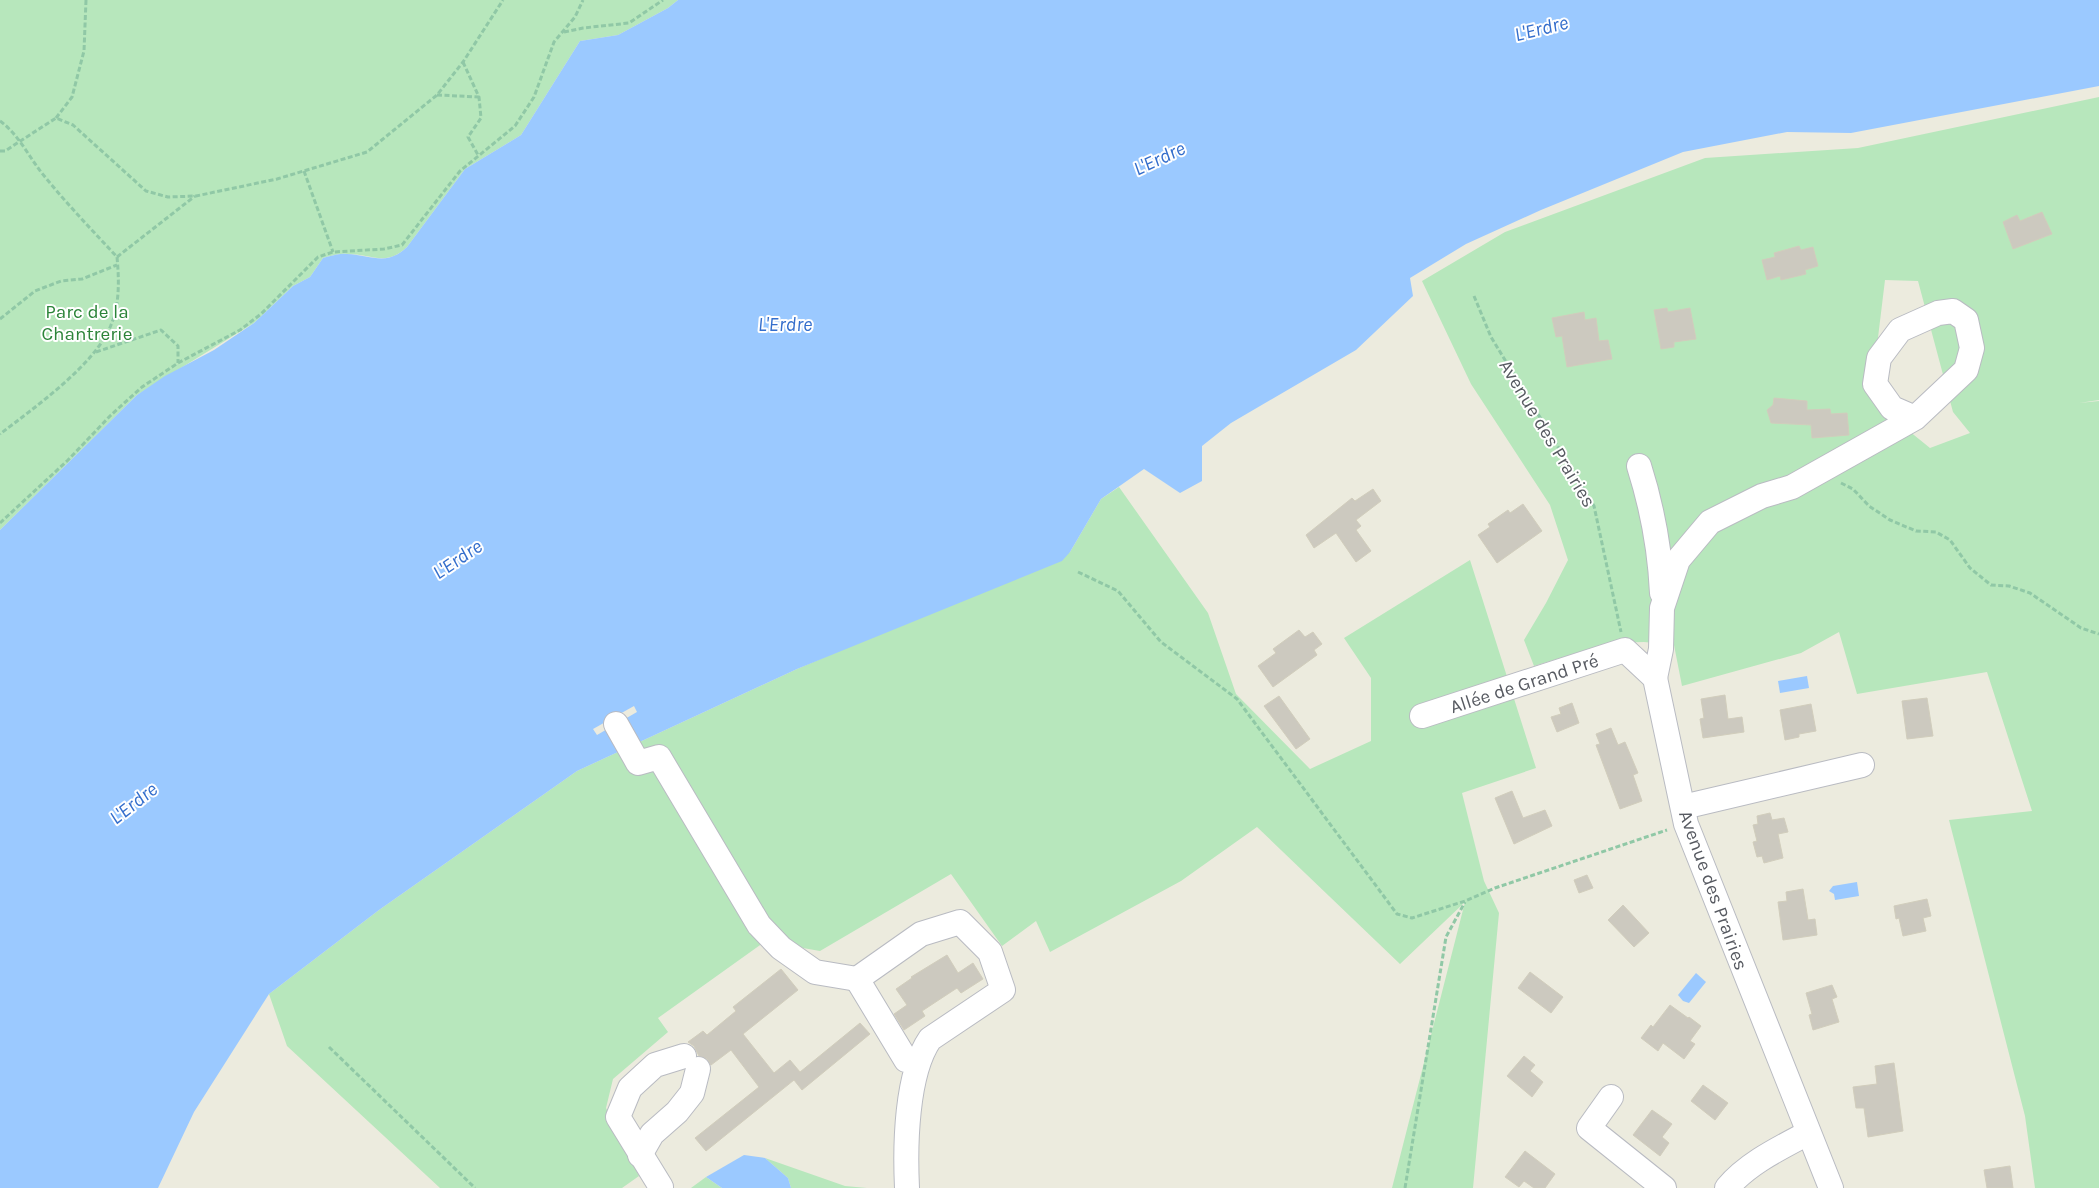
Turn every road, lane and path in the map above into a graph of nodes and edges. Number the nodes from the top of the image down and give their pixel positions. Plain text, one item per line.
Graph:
1 (86, 0) edge
2 (503, 0) edge
3 (583, 0) edge
4 (663, 0) edge
5 (563, 32) junction
6 (463, 62) junction
7 (437, 95) junction
8 (480, 97) junction
9 (56, 118) junction
10 (0, 121) edge
11 (20, 141) junction
12 (0, 151) edge
13 (478, 155) junction
14 (304, 171) junction
15 (196, 196) junction
16 (333, 252) junction
17 (117, 256) junction
18 (118, 265) junction
19 (1474, 296) dead end
20 (0, 319) edge
21 (96, 352) junction
22 (178, 363) junction
23 (1915, 418) junction
24 (0, 434) edge
25 (1639, 466) dead end
26 (1834, 484) dead end
27 (0, 522) edge
28 (1078, 572) dead end
29 (1662, 608) junction
30 (2099, 634) edge
31 (1625, 650) junction
32 (1655, 678) junction
33 (1422, 716) dead end
34 (616, 724) dead end
35 (1862, 765) dead end
36 (1684, 815) junction
37 (1465, 901) junction
38 (857, 979) junction
39 (329, 1047) dead end
40 (918, 1063) junction
41 (1612, 1097) dead end
42 (1808, 1133) junction
43 (640, 1155) junction
44 (475, 1188) edge
45 (661, 1188) edge
46 (907, 1188) edge
47 (1405, 1188) edge
48 (1664, 1188) edge
49 (1727, 1188) edge
50 (1831, 1188) edge

1 - 9 path
2 - 6 path
3 - 5 path
4 - 5 path
5 - 13 path
6 - 7 path
6 - 8 path
7 - 8 path
7 - 14 path
8 - 13 path
9 - 11 path
9 - 15 path
10 - 11 path
11 - 12 path
11 - 17 path
13 - 16 path
14 - 15 path
14 - 16 path
15 - 17 path
16 - 22 path
17 - 18 path
18 - 20 path
18 - 21 path
19 - 31 path, Avenue des Prairies
21 - 22 path
21 - 24 path
22 - 27 path
23 - 23 street
23 - 29 street
25 - 29 street
26 - 30 path
28 - 37 path
29 - 32 street
31 - 32 street
31 - 33 street, Allée de Grand Pré
32 - 36 street, Avenue des Prairies
34 - 38 street
35 - 36 street
36 - 37 path
36 - 42 street, Avenue des Prairies
37 - 47 path
38 - 40 street
38 - 40 street
39 - 44 path
40 - 46 street
41 - 48 street
42 - 49 street
42 - 50 street, Avenue des Prairies
43 - 43 street
43 - 45 street

